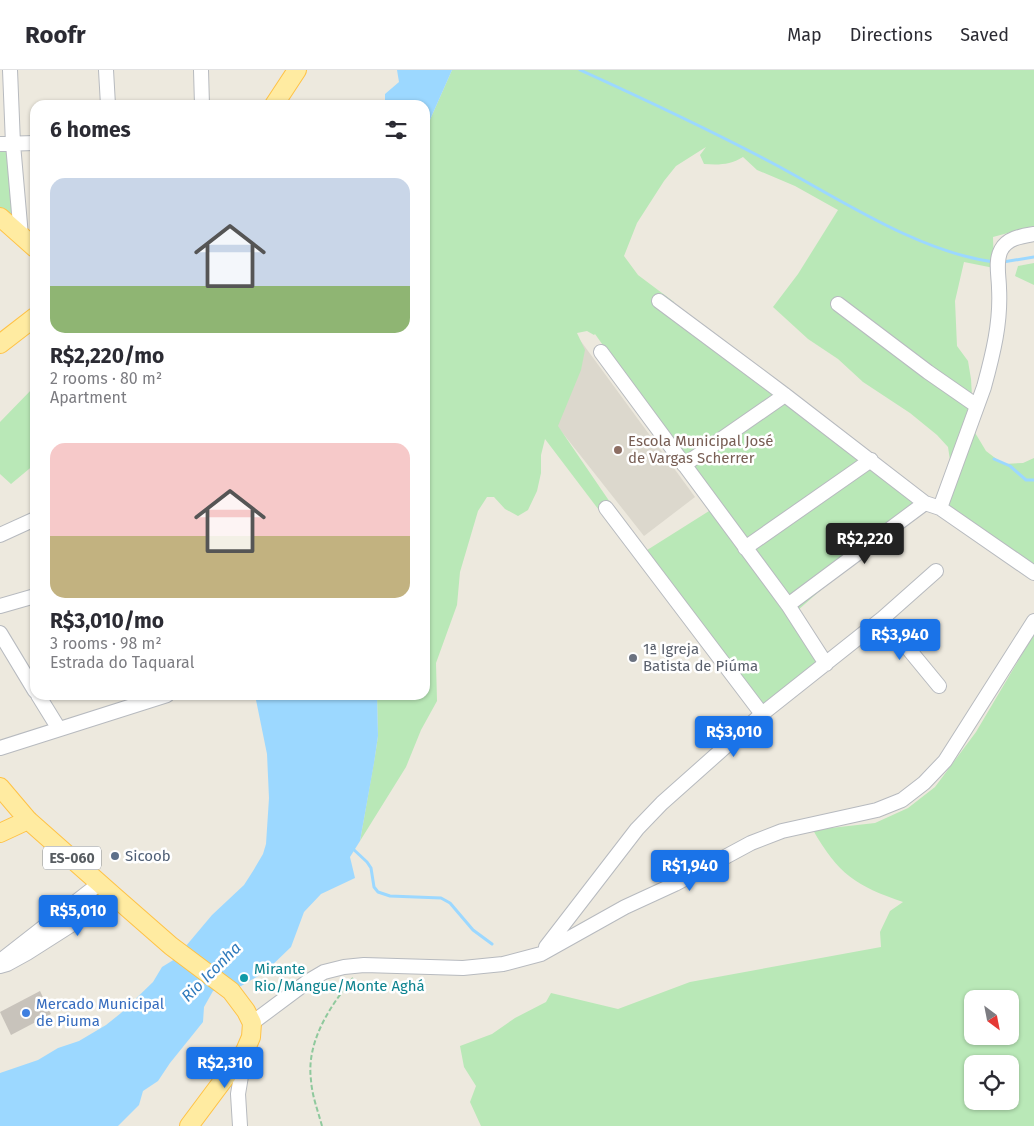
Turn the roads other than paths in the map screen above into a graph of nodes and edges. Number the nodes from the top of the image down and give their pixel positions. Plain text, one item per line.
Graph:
1 (10, 70) edge
2 (106, 70) edge
3 (201, 70) edge
4 (296, 70) edge
5 (108, 100) edge
6 (202, 100) edge
7 (277, 100) edge
8 (30, 143) edge
9 (7, 144) edge
10 (0, 217) edge
11 (1034, 234) edge
12 (21, 236) junction
13 (30, 244) edge
14 (659, 301) dead end
15 (838, 304) dead end
16 (30, 321) edge
17 (0, 344) edge
18 (601, 352) dead end
19 (786, 395) junction
20 (977, 406) junction
21 (871, 460) junction
22 (684, 465) junction
23 (925, 503) junction
24 (606, 508) dead end
25 (940, 508) junction
26 (30, 521) edge
27 (0, 535) edge
28 (745, 548) junction
29 (936, 571) dead end
30 (1034, 573) edge
31 (30, 597) edge
32 (788, 605) junction
33 (0, 606) edge
34 (883, 618) junction
35 (1034, 621) edge
36 (0, 633) edge
37 (826, 664) junction
38 (30, 683) edge
39 (939, 686) dead end
40 (41, 700) edge
41 (135, 700) edge
42 (762, 714) junction
43 (59, 729) junction
44 (0, 748) edge
45 (0, 787) edge
46 (28, 820) junction
47 (0, 833) edge
48 (100, 883) junction
49 (115, 897) junction
50 (24, 949) junction
51 (541, 954) junction
52 (0, 965) edge
53 (252, 1023) junction
54 (245, 1051) junction
55 (189, 1126) edge
56 (240, 1126) edge

1 - 9 street
2 - 5 street
3 - 6 street
4 - 7 main road
8 - 9 street
9 - 12 street
10 - 12 main road
11 - 20 street
12 - 13 main road
14 - 19 street
15 - 20 street
16 - 17 main road
18 - 22 street
19 - 21 street
19 - 22 street
20 - 25 street
21 - 23 street
21 - 28 street
22 - 28 street
23 - 25 street
23 - 32 street
24 - 42 street
25 - 30 street
26 - 27 street
28 - 32 street
29 - 34 street
31 - 33 street
32 - 37 street
34 - 37 street
34 - 39 street
35 - 51 street
36 - 38 street
37 - 42 street
40 - 43 street
41 - 43 street
42 - 51 street
43 - 44 street
45 - 46 main road, ES-060
46 - 47 main road
46 - 48 main road, ES-060
48 - 49 main road, ES-060
48 - 50 street
49 - 50 street
49 - 53 main road, ES-060
50 - 52 street
51 - 53 street
53 - 54 main road
54 - 55 main road
54 - 56 street

